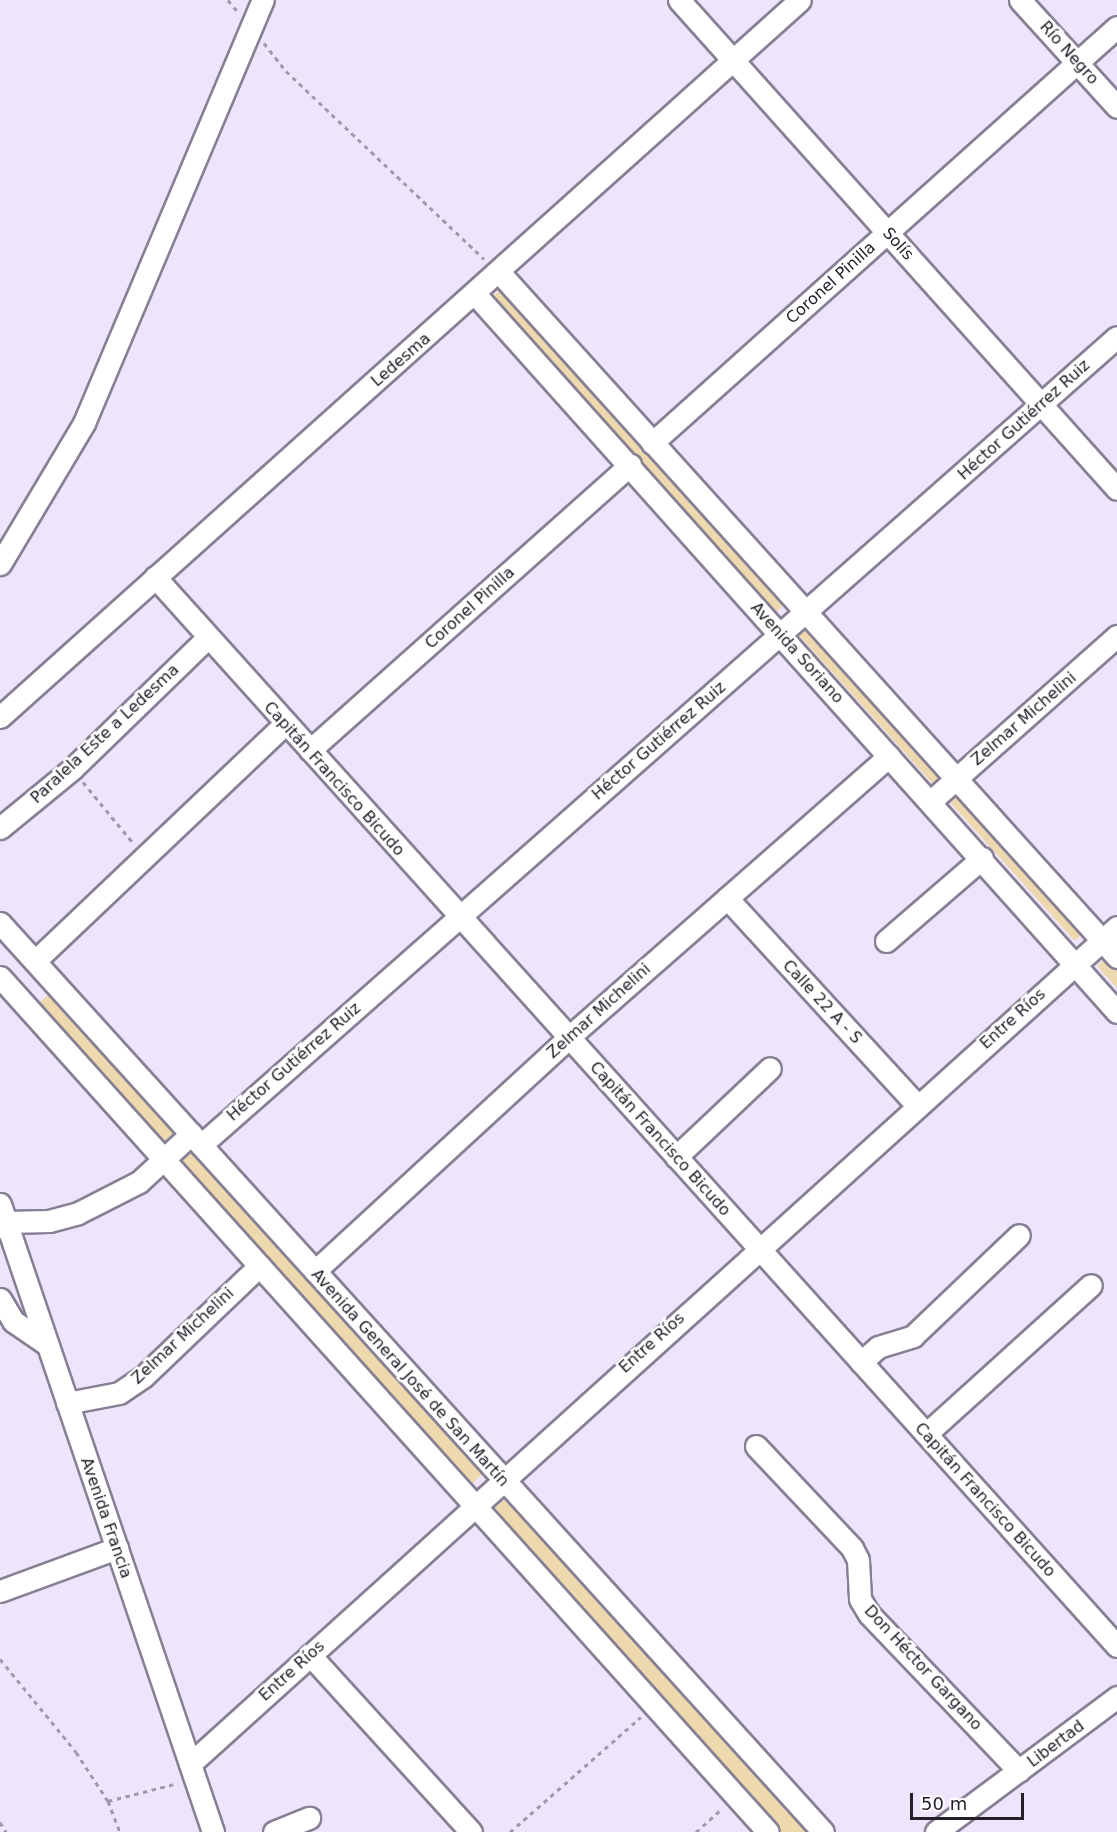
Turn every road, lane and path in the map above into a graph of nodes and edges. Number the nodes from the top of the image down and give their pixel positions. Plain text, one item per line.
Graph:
1 (228, 0) edge
2 (263, 0) edge
3 (679, 0) edge
4 (800, 0) edge
5 (1020, 0) edge
6 (1117, 27) edge
7 (251, 28) junction
8 (734, 61) junction
9 (1077, 62) junction
10 (1117, 107) edge
11 (887, 232) junction
12 (499, 272) junction
13 (475, 294) junction
14 (1117, 337) edge
15 (1042, 405) junction
16 (652, 443) junction
17 (630, 465) junction
18 (1117, 489) edge
19 (0, 564) edge
20 (155, 577) junction
21 (806, 613) junction
22 (780, 634) junction
23 (1117, 636) edge
24 (208, 637) junction
25 (0, 717) edge
26 (284, 725) junction
27 (310, 750) junction
28 (889, 756) junction
29 (72, 769) junction
30 (956, 779) junction
31 (931, 801) junction
32 (0, 828) edge
33 (145, 857) junction
34 (982, 858) junction
35 (727, 898) junction
36 (458, 918) junction
37 (0, 923) edge
38 (1109, 933) edge
39 (886, 941) dead end
40 (1117, 957) edge
41 (35, 961) junction
42 (1074, 964) junction
43 (0, 977) edge
44 (1117, 1012) edge
45 (568, 1038) junction
46 (770, 1068) dead end
47 (917, 1105) junction
48 (196, 1140) junction
49 (676, 1157) junction
50 (165, 1160) junction
51 (2, 1218) edge
52 (1019, 1235) dead end
53 (758, 1247) junction
54 (259, 1266) junction
55 (315, 1271) junction
56 (1090, 1285) dead end
57 (0, 1299) edge
58 (48, 1345) junction
59 (861, 1362) junction
60 (68, 1403) junction
61 (926, 1434) junction
62 (756, 1446) dead end
63 (501, 1480) junction
64 (472, 1507) junction
65 (117, 1548) junction
66 (0, 1591) edge
67 (1117, 1646) edge
68 (310, 1655) junction
69 (0, 1659) edge
70 (1117, 1697) edge
71 (653, 1706) junction
72 (192, 1771) junction
73 (1019, 1771) junction
74 (736, 1797) junction
75 (108, 1801) junction
76 (309, 1818) dead end
77 (0, 1822) edge
78 (6, 1832) edge
79 (120, 1832) edge
80 (213, 1832) edge
81 (274, 1832) edge
82 (471, 1832) edge
83 (510, 1832) edge
84 (696, 1832) edge
85 (768, 1832) edge
86 (823, 1832) edge
87 (936, 1832) edge

1 - 7 path
2 - 7 street
3 - 8 street, Solís
4 - 8 street, Ledesma
5 - 9 street, Río Negro
6 - 9 street, Coronel Pinilla
7 - 12 path
7 - 19 street
8 - 11 street, Solís
8 - 12 street, Ledesma
9 - 10 street, Río Negro
9 - 11 street, Coronel Pinilla
11 - 15 street, Solís
11 - 16 street, Coronel Pinilla
12 - 13 street, Ledesma
12 - 16 street, Avenida Soriano
13 - 17 street, Avenida Soriano
13 - 20 street, Ledesma
14 - 15 street, Héctor Gutiérrez Ruiz
15 - 18 street, Solís
15 - 21 street, Héctor Gutiérrez Ruiz
16 - 21 street, Avenida Soriano
17 - 22 street, Avenida Soriano
17 - 27 street, Coronel Pinilla
20 - 24 street, Capitán Francisco Bicudo
20 - 25 street, Ledesma
21 - 22 street, Héctor Gutiérrez Ruiz
21 - 30 street, Avenida Soriano
22 - 28 street, Avenida Soriano
22 - 36 street, Héctor Gutiérrez Ruiz
23 - 30 street, Zelmar Michelini
24 - 26 street, Capitán Francisco Bicudo
24 - 29 street, Paralela Este a Ledesma
26 - 27 street, Capitán Francisco Bicudo
26 - 33 street
27 - 36 street, Capitán Francisco Bicudo
28 - 31 street, Avenida Soriano
28 - 35 street, Zelmar Michelini
29 - 32 street, Paralela Este a Ledesma
29 - 33 path
30 - 31 street, Zelmar Michelini
30 - 38 street, Avenida Soriano
31 - 34 street, Avenida Soriano
33 - 41 street
34 - 39 street
34 - 42 street, Avenida Soriano
35 - 45 street, Zelmar Michelini
35 - 47 street, Calle 22 A - S
36 - 45 street, Capitán Francisco Bicudo
36 - 48 street, Héctor Gutiérrez Ruiz
37 - 41 street, Avenida General José de San Martín
38 - 40 street, Avenida Soriano
38 - 42 street, Entre Ríos
41 - 48 street, Avenida General José de San Martín
42 - 44 street, Avenida Soriano
42 - 47 street, Entre Ríos
43 - 50 street
45 - 49 street, Capitán Francisco Bicudo
45 - 55 street, Zelmar Michelini
46 - 49 street
47 - 53 street, Entre Ríos
48 - 50 street, Héctor Gutiérrez Ruiz
48 - 55 street, Avenida General José de San Martín
49 - 53 street, Capitán Francisco Bicudo
50 - 51 street, Héctor Gutiérrez Ruiz
50 - 54 street
51 - 58 street, Avenida Francia
52 - 59 street
53 - 59 street, Capitán Francisco Bicudo
53 - 63 street, Entre Ríos
54 - 60 street, Zelmar Michelini
54 - 64 street
55 - 63 street, Avenida General José de San Martín
56 - 61 street
57 - 58 street
58 - 60 street, Avenida Francia
59 - 61 street, Capitán Francisco Bicudo
60 - 65 street, Avenida Francia
61 - 67 street, Capitán Francisco Bicudo
62 - 73 street, Don Héctor Gargano
63 - 64 street, Entre Ríos
63 - 86 street, Avenida General José de San Martín
64 - 68 street, Entre Ríos
64 - 71 street
65 - 66 street
65 - 72 street, Avenida Francia
68 - 72 street, Entre Ríos
68 - 82 street
69 - 75 path
70 - 73 street, Libertad
71 - 74 street
71 - 83 path
72 - 75 path
72 - 80 street, Avenida Francia
73 - 87 street, Libertad
74 - 84 path
74 - 85 street
75 - 79 path
76 - 81 street
77 - 78 path

